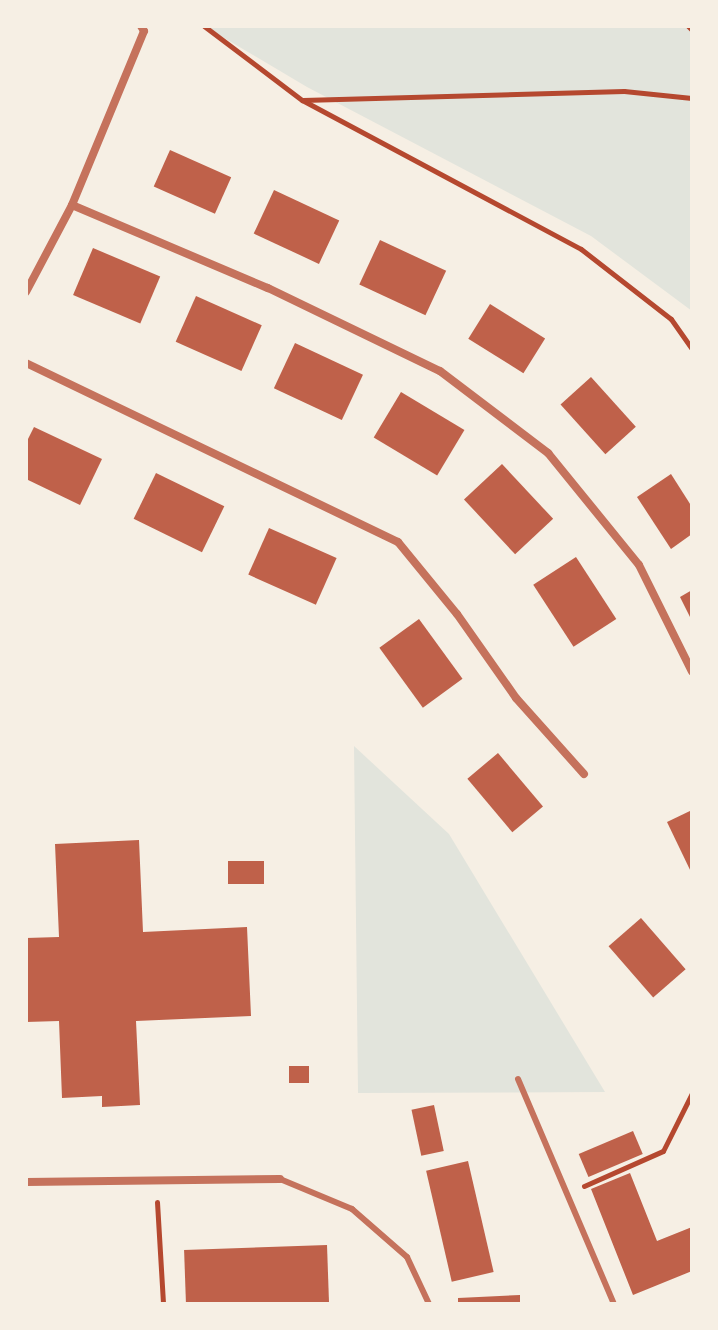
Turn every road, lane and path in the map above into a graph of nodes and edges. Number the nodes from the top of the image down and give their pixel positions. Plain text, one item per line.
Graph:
1 (141, 26) edge
2 (204, 26) edge
3 (692, 98) edge
4 (302, 100) junction
5 (72, 205) junction
6 (26, 292) edge
7 (692, 349) edge
8 (26, 363) edge
9 (692, 672) edge
10 (584, 774) dead end
11 (518, 1079) dead end
12 (692, 1093) edge
13 (280, 1179) joint
14 (156, 1181) junction
15 (26, 1182) edge
16 (567, 1194) junction
17 (163, 1304) edge
18 (429, 1304) edge
19 (614, 1304) edge

1 - 5 street
2 - 4 path
3 - 4 path
4 - 7 path
5 - 6 street
5 - 9 street
8 - 10 street
11 - 16 lane
12 - 16 path
13 - 14 street
13 - 18 lane
14 - 15 street
14 - 17 path
16 - 19 lane

